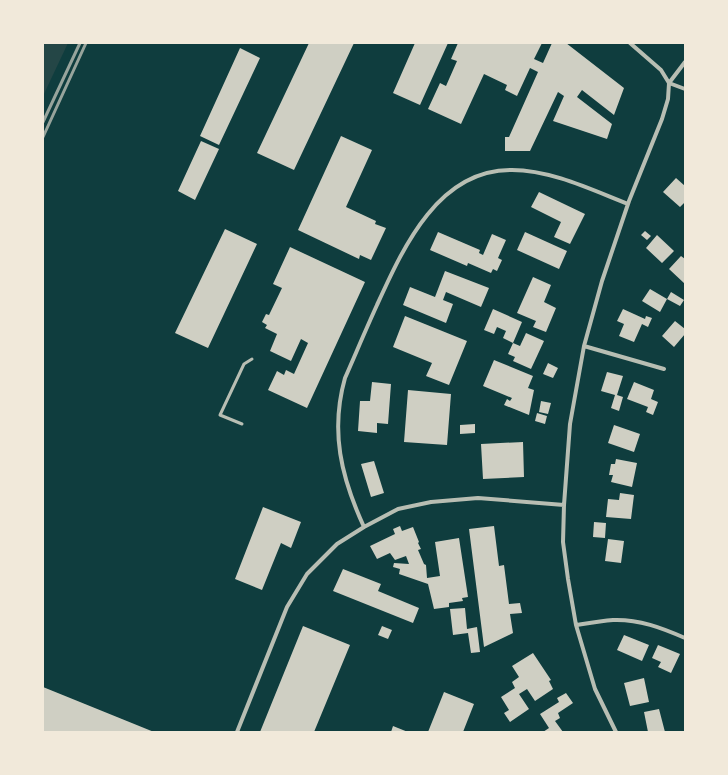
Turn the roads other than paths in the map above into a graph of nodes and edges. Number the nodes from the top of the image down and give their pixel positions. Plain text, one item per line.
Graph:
1 (630, 43) edge
2 (685, 62) edge
3 (669, 83) junction
4 (685, 89) edge
5 (628, 204) junction
6 (584, 346) junction
7 (252, 359) dead end
8 (664, 369) dead end
9 (242, 424) dead end
10 (564, 505) junction
11 (364, 527) junction
12 (576, 625) junction
13 (685, 638) edge
14 (237, 732) edge
15 (616, 732) edge

1 - 3 street
2 - 3 street
3 - 4 street
3 - 5 street
5 - 6 street
5 - 11 street
6 - 8 street
6 - 10 street
7 - 9 lane
10 - 11 street
10 - 12 street
11 - 14 street
12 - 13 street
12 - 15 street

